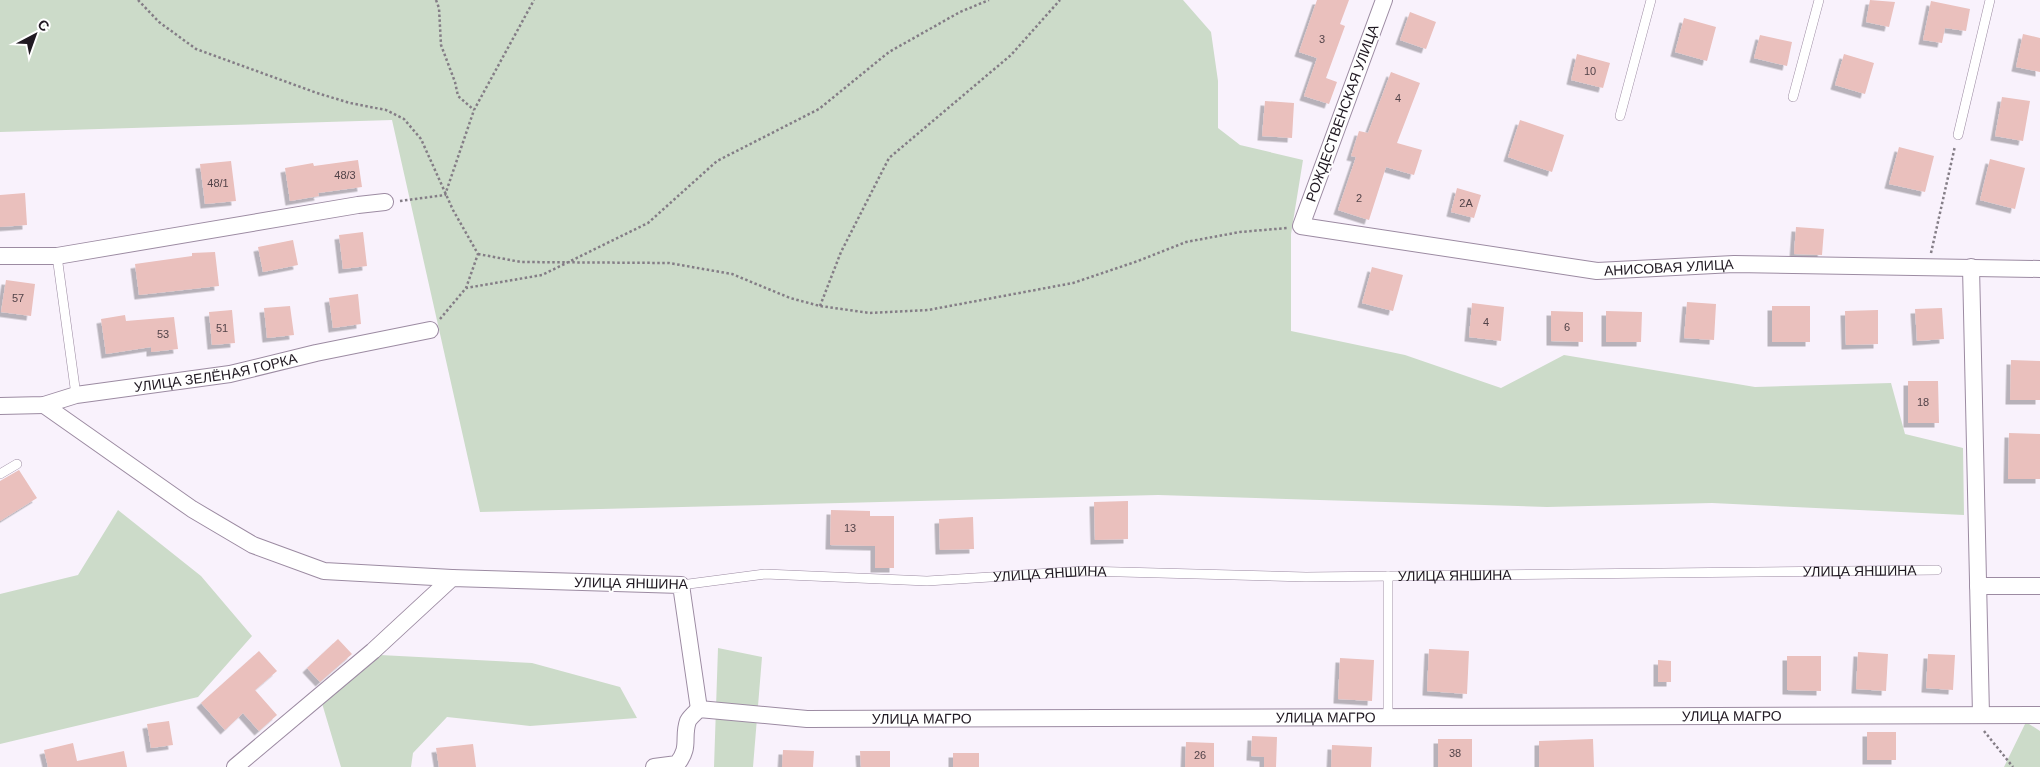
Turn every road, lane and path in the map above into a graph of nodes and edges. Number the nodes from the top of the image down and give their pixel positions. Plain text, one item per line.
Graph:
1 (138, 0) edge
2 (436, 0) edge
3 (534, 0) edge
4 (989, 0) edge
5 (1060, 0) edge
6 (1384, 0) edge
7 (1651, 0) edge
8 (1819, 0) edge
9 (1990, 0) edge
10 (1793, 98) dead end
11 (474, 110) junction
12 (1620, 116) dead end
13 (1958, 135) joint
14 (445, 195) junction
15 (385, 202) joint
16 (1301, 226) junction
17 (478, 254) junction
18 (0, 256) edge
19 (58, 256) junction
20 (567, 262) junction
21 (1928, 267) junction
22 (1971, 267) junction
23 (2040, 269) edge
24 (466, 288) junction
25 (820, 306) junction
26 (430, 330) joint
27 (76, 395) junction
28 (44, 405) junction
29 (0, 406) edge
30 (16, 464) dead end
31 (0, 474) edge
32 (1937, 570) dead end
33 (1388, 576) junction
34 (452, 578) junction
35 (681, 585) junction
36 (1978, 586) junction
37 (2040, 586) edge
38 (699, 709) junction
39 (1981, 715) junction
40 (2040, 715) edge
41 (1388, 717) junction
42 (235, 767) edge
43 (654, 767) edge
44 (2013, 767) edge

1 - 14 path
2 - 11 path
3 - 11 path
4 - 20 path
5 - 25 path
6 - 16 street, РОЖДЕСТВЕНСКАЯ УЛИЦА
7 - 12 lane
8 - 10 lane
9 - 13 lane
11 - 14 path
13 - 21 path
14 - 15 path
14 - 17 path
15 - 19 street
16 - 21 street, АНИСОВАЯ УЛИЦА
16 - 25 path
17 - 20 path
17 - 24 path
18 - 19 street
19 - 27 lane
20 - 24 path
20 - 25 path
21 - 22 street, АНИСОВАЯ УЛИЦА
22 - 23 street, АНИСОВАЯ УЛИЦА
22 - 36 street
24 - 26 path
26 - 27 street, УЛИЦА ЗЕЛЁНАЯ ГОРКА
27 - 28 street, УЛИЦА ЗЕЛЁНАЯ ГОРКА
28 - 29 street, УЛИЦА ЗЕЛЁНАЯ ГОРКА
28 - 34 street, УЛИЦА ЯНШИНА
30 - 31 lane
32 - 33 lane, УЛИЦА ЯНШИНА
33 - 35 lane, УЛИЦА ЯНШИНА
33 - 41 lane
34 - 35 street, УЛИЦА ЯНШИНА
34 - 42 street
35 - 38 street
36 - 37 street
36 - 39 street
38 - 41 street, УЛИЦА МАГРО
38 - 43 street
39 - 40 street, УЛИЦА МАГРО
39 - 41 street, УЛИЦА МАГРО
39 - 44 path

